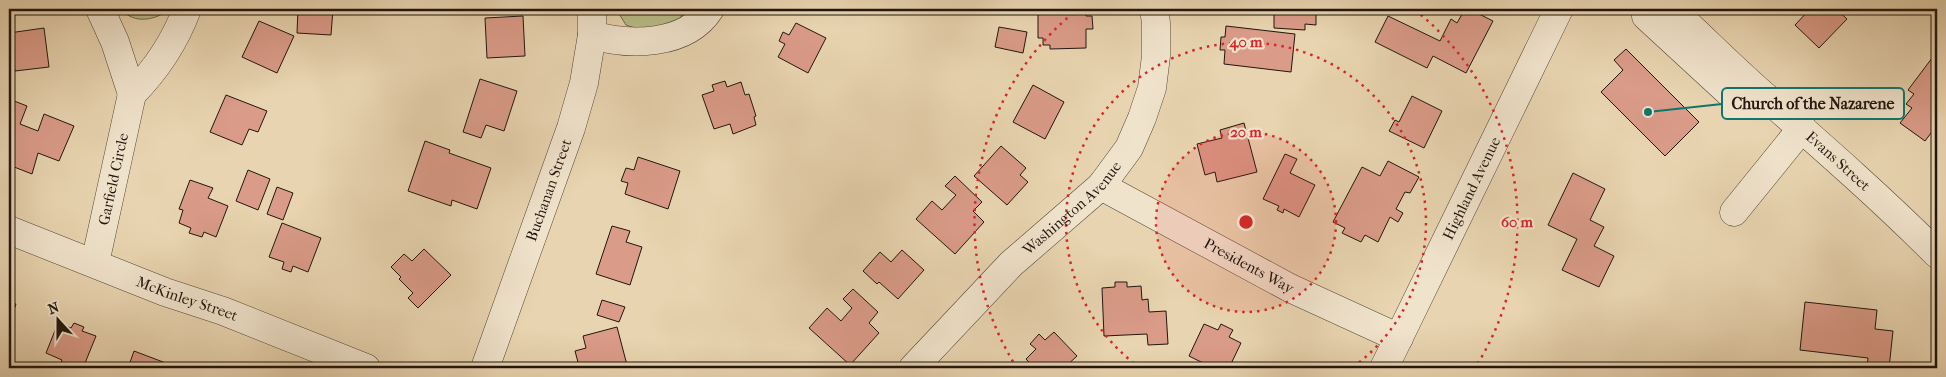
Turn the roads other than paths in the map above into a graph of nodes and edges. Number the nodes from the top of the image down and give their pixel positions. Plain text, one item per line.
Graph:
1 (100, 9) edge
2 (187, 9) edge
3 (592, 9) edge
4 (710, 9) edge
5 (1154, 9) edge
6 (1559, 9) edge
7 (1647, 9) edge
8 (1672, 9) edge
9 (592, 35) junction
10 (132, 94) junction
11 (1768, 99) junction
12 (1802, 128) junction
13 (1101, 186) junction
14 (1734, 212) dead end
15 (9, 230) edge
16 (1937, 254) edge
17 (95, 263) junction
18 (1399, 338) junction
19 (366, 368) edge
20 (485, 368) edge
21 (914, 368) edge
22 (1384, 368) edge

1 - 10 street
2 - 10 street
3 - 9 street, Buchanan Street
4 - 9 street
5 - 13 street, Washington Avenue
6 - 18 street, Highland Avenue
7 - 11 street
8 - 11 street, Evans Street
9 - 20 street, Buchanan Street
10 - 17 street, Garfield Circle
11 - 12 street, Evans Street
12 - 14 street
12 - 16 street, Evans Street
13 - 18 street, Presidents Way
13 - 21 street, Washington Avenue
15 - 17 street, McKinley Street
17 - 19 street, McKinley Street
18 - 22 street, Highland Avenue

